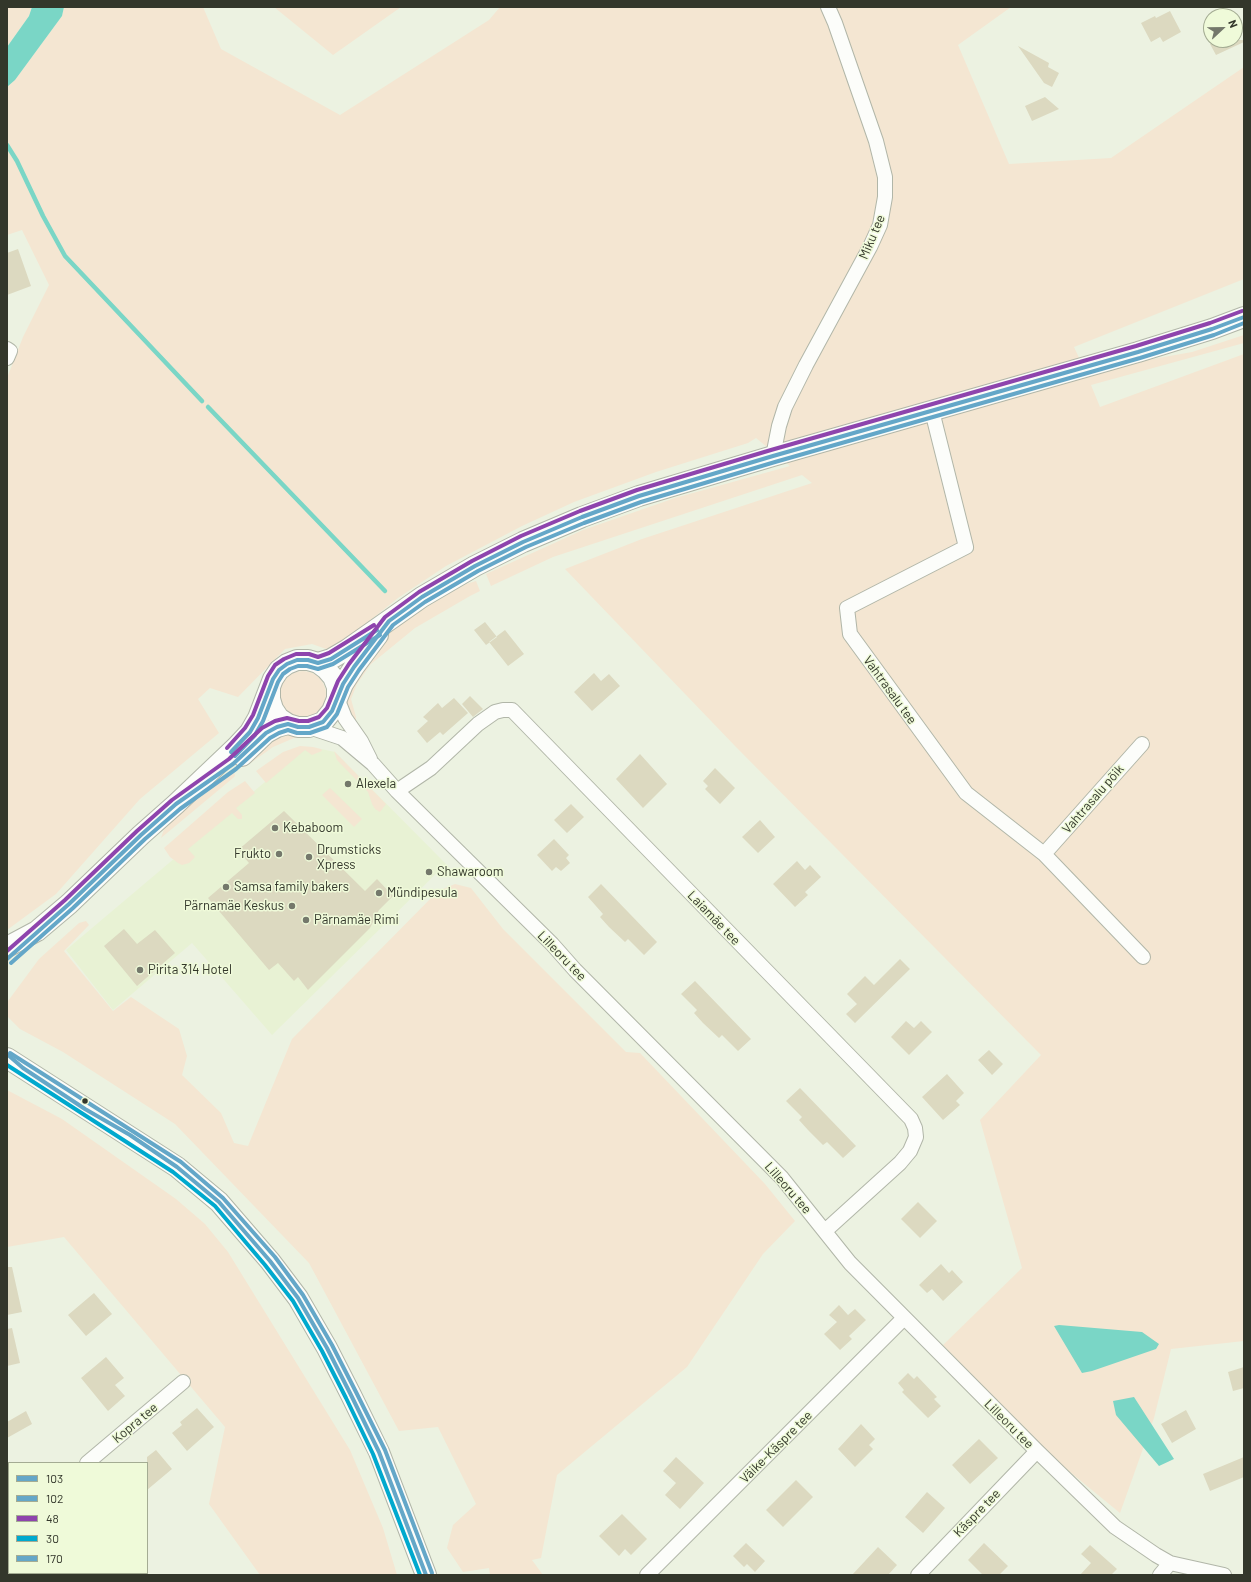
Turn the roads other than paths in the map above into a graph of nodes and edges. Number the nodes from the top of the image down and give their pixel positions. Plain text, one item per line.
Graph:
1 (828, 7) edge
2 (1244, 317) edge
3 (7, 349) edge
4 (7, 358) edge
5 (932, 411) junction
6 (773, 456) junction
7 (389, 621) junction
8 (318, 663) junction
9 (270, 689) junction
10 (337, 698) junction
11 (288, 724) junction
12 (310, 727) junction
13 (1142, 744) dead end
14 (373, 764) junction
15 (397, 791) junction
16 (176, 804) junction
17 (1044, 854) junction
18 (37, 930) junction
19 (7, 947) edge
20 (1143, 957) dead end
21 (7, 959) edge
22 (7, 1054) edge
23 (12, 1067) edge
24 (825, 1231) junction
25 (904, 1318) junction
26 (182, 1382) dead end
27 (1037, 1451) junction
28 (88, 1462) edge
29 (1170, 1563) junction
30 (426, 1575) edge
31 (648, 1575) edge
32 (918, 1575) edge
33 (1160, 1575) edge
34 (1224, 1575) edge

1 - 6 street, Miku tee
2 - 5 main road
3 - 4 street
5 - 6 main road
5 - 17 street, Vahtrasalu tee
6 - 7 main road
7 - 8 main road
7 - 10 main road
8 - 9 main road
8 - 10 main road
9 - 11 main road
9 - 16 main road
10 - 12 main road
10 - 14 street, Lilleoru tee
11 - 12 main road
11 - 16 main road
12 - 14 street, Lilleoru tee
13 - 17 street, Vahtrasalu põik
14 - 15 street, Lilleoru tee
15 - 24 street, Lilleoru tee
15 - 24 street, Laiamäe tee
16 - 18 main road
17 - 20 street, Vahtrasalu tee
18 - 19 main road
18 - 21 main road
22 - 23 main road
23 - 30 main road
24 - 25 street, Lilleoru tee
25 - 27 street, Lilleoru tee
25 - 31 street, Väike-Käspre tee
26 - 28 street, Kopra tee
27 - 29 street, Lilleoru tee
27 - 32 street, Käspre tee
29 - 33 street
29 - 34 street, Lilleoru tee

